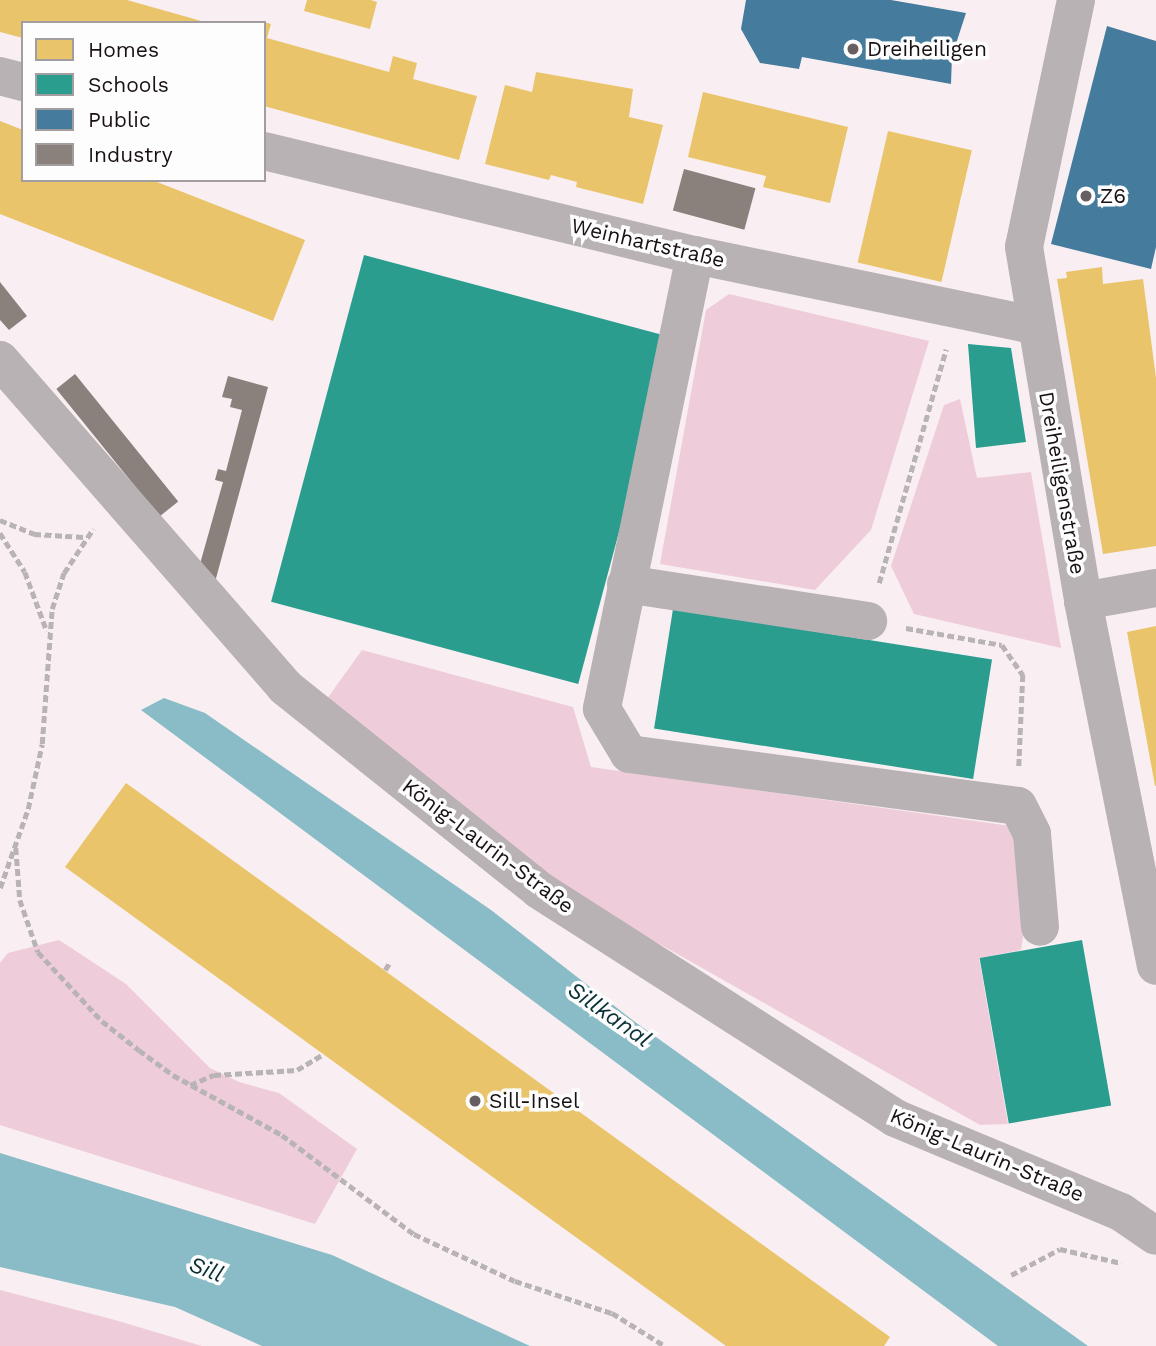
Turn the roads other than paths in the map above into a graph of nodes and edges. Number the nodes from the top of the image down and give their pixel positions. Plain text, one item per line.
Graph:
1 (1076, 0) edge
2 (0, 76) edge
3 (21, 81) edge
4 (266, 151) edge
5 (695, 255) junction
6 (1033, 325) junction
7 (0, 360) edge
8 (0, 396) edge
9 (42, 411) junction
10 (626, 584) junction
11 (1156, 588) edge
12 (1083, 601) junction
13 (868, 621) road end
14 (1040, 927) dead end
15 (1156, 966) edge
16 (1156, 1197) edge
17 (1121, 1212) junction
18 (1156, 1236) edge

1 - 6 street, Dreiheiligenstraße
2 - 3 street
4 - 5 street, Weinhartstraße
5 - 6 street, Weinhartstraße
5 - 10 street
6 - 12 street, Dreiheiligenstraße
7 - 9 street, König-Laurin-Straße
8 - 9 street
9 - 17 street, König-Laurin-Straße
10 - 13 street
10 - 14 street
11 - 12 street
12 - 15 street, Dreiheiligenstraße
16 - 17 street
17 - 18 street, König-Laurin-Straße

